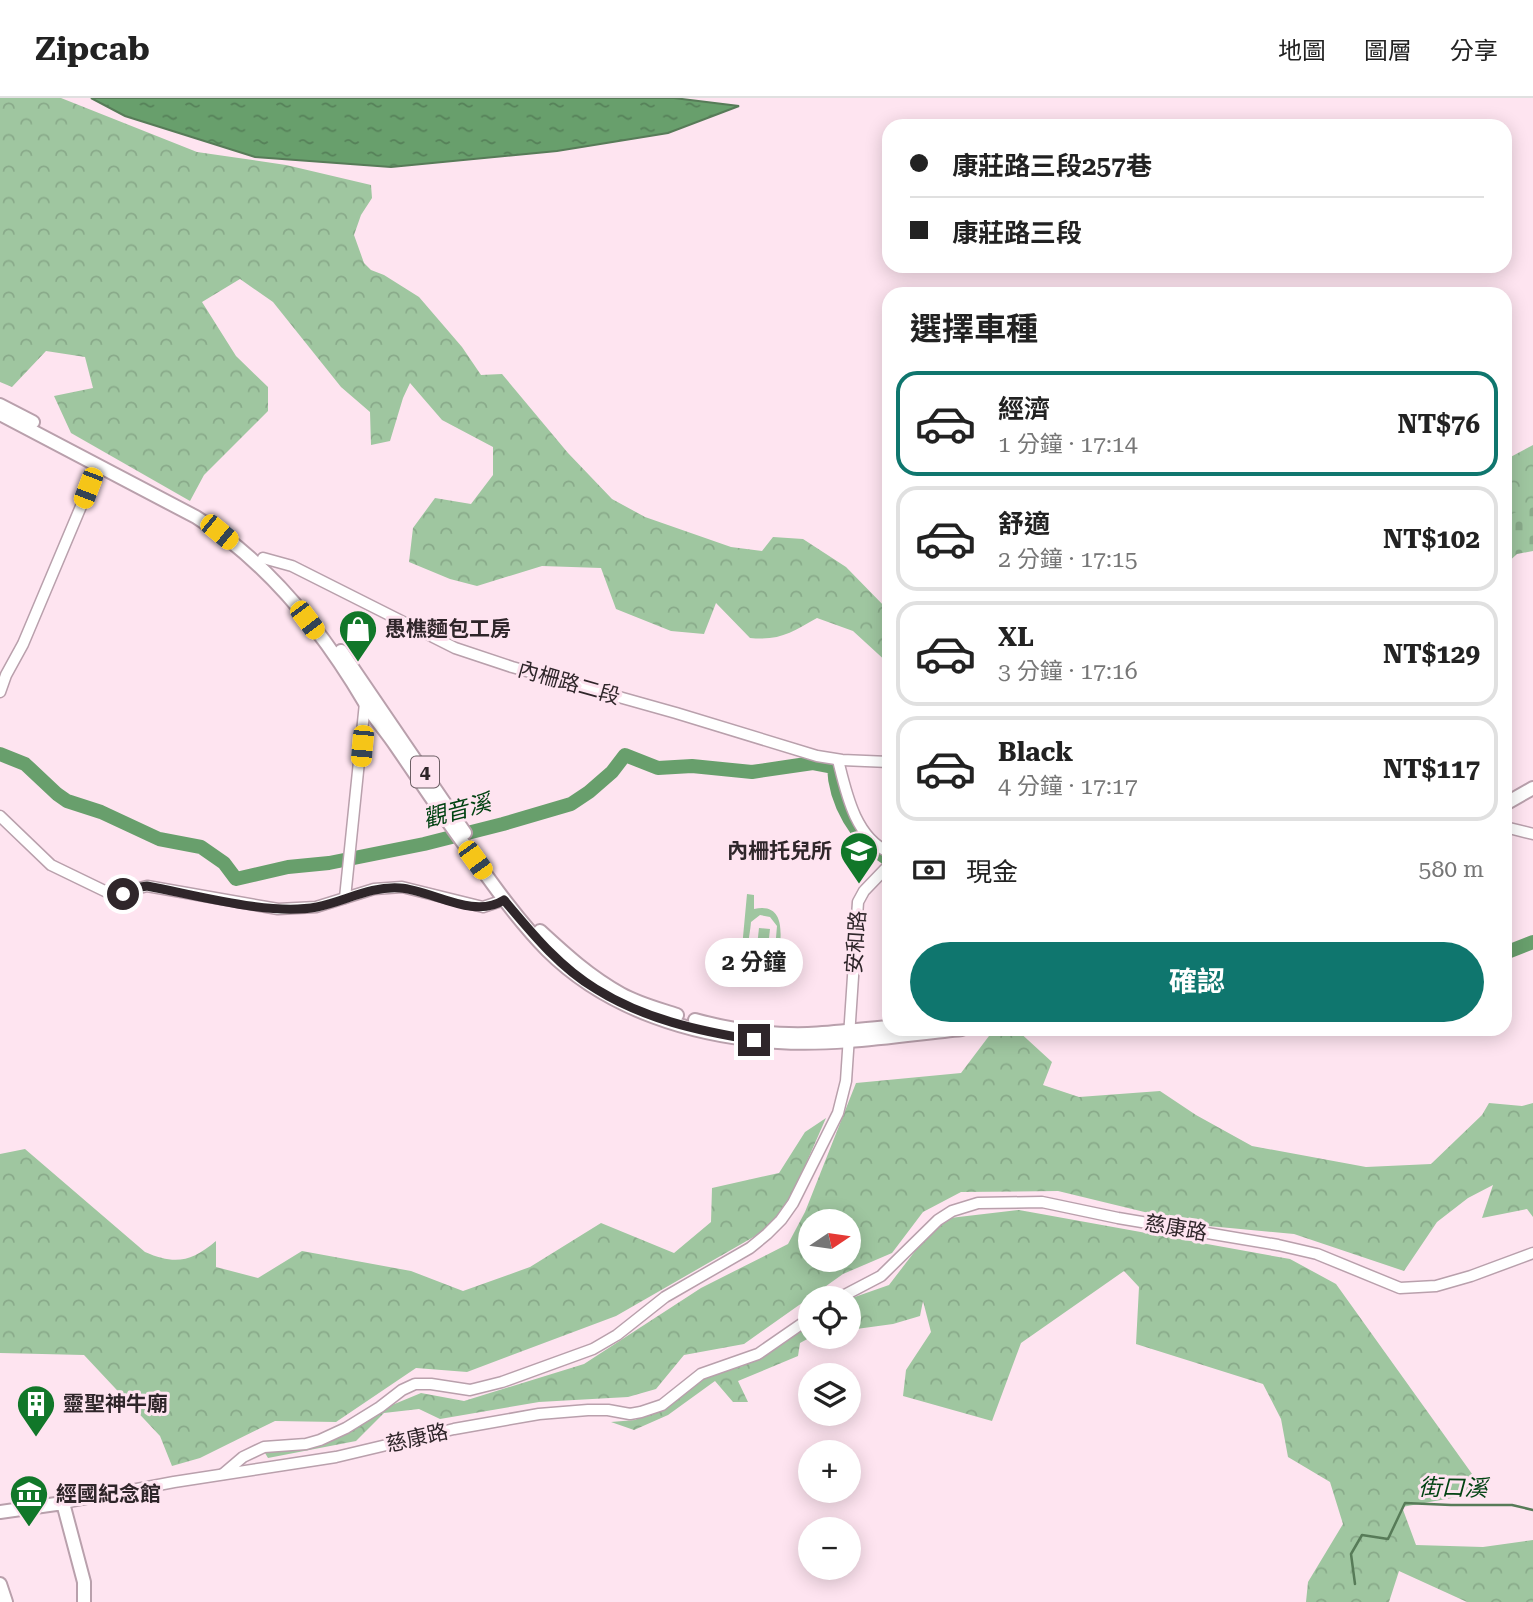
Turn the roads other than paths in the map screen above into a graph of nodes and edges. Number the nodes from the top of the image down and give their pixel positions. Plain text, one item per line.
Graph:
1 (0, 404) edge
2 (0, 414) edge
3 (99, 466) junction
4 (263, 558) junction
5 (0, 692) edge
6 (365, 703) junction
7 (838, 760) junction
8 (882, 762) edge
9 (1533, 788) edge
10 (1533, 798) edge
11 (1512, 800) edge
12 (1512, 809) edge
13 (0, 816) edge
14 (1512, 829) edge
15 (1533, 834) edge
16 (882, 848) edge
17 (882, 872) edge
18 (345, 898) junction
19 (504, 900) junction
20 (882, 1028) edge
21 (882, 1033) edge
22 (849, 1035) junction
23 (1533, 1253) edge
24 (861, 1286) edge
25 (798, 1326) edge
26 (223, 1474) junction
27 (64, 1503) junction
28 (0, 1512) edge
29 (0, 1584) edge
30 (6, 1602) edge
31 (84, 1602) edge

1 - 4 main road, 4
2 - 3 main road, 4
3 - 5 street
3 - 6 main road, 4
4 - 7 street, 內柵路二段
4 - 22 main road, 4
6 - 18 street
6 - 19 main road, 4
7 - 8 street, 內柵路二段
7 - 16 street
9 - 11 main road
10 - 12 main road
13 - 18 street
14 - 15 street
17 - 22 street, 安和路
18 - 19 street
19 - 22 main road, 4
20 - 22 main road, 4
21 - 22 main road, 4
22 - 26 street, 安和路
23 - 24 street, 慈康路
25 - 26 street, 慈康路
26 - 27 street, 慈康路
27 - 28 main road, 慈康路
27 - 31 main road
29 - 30 main road

